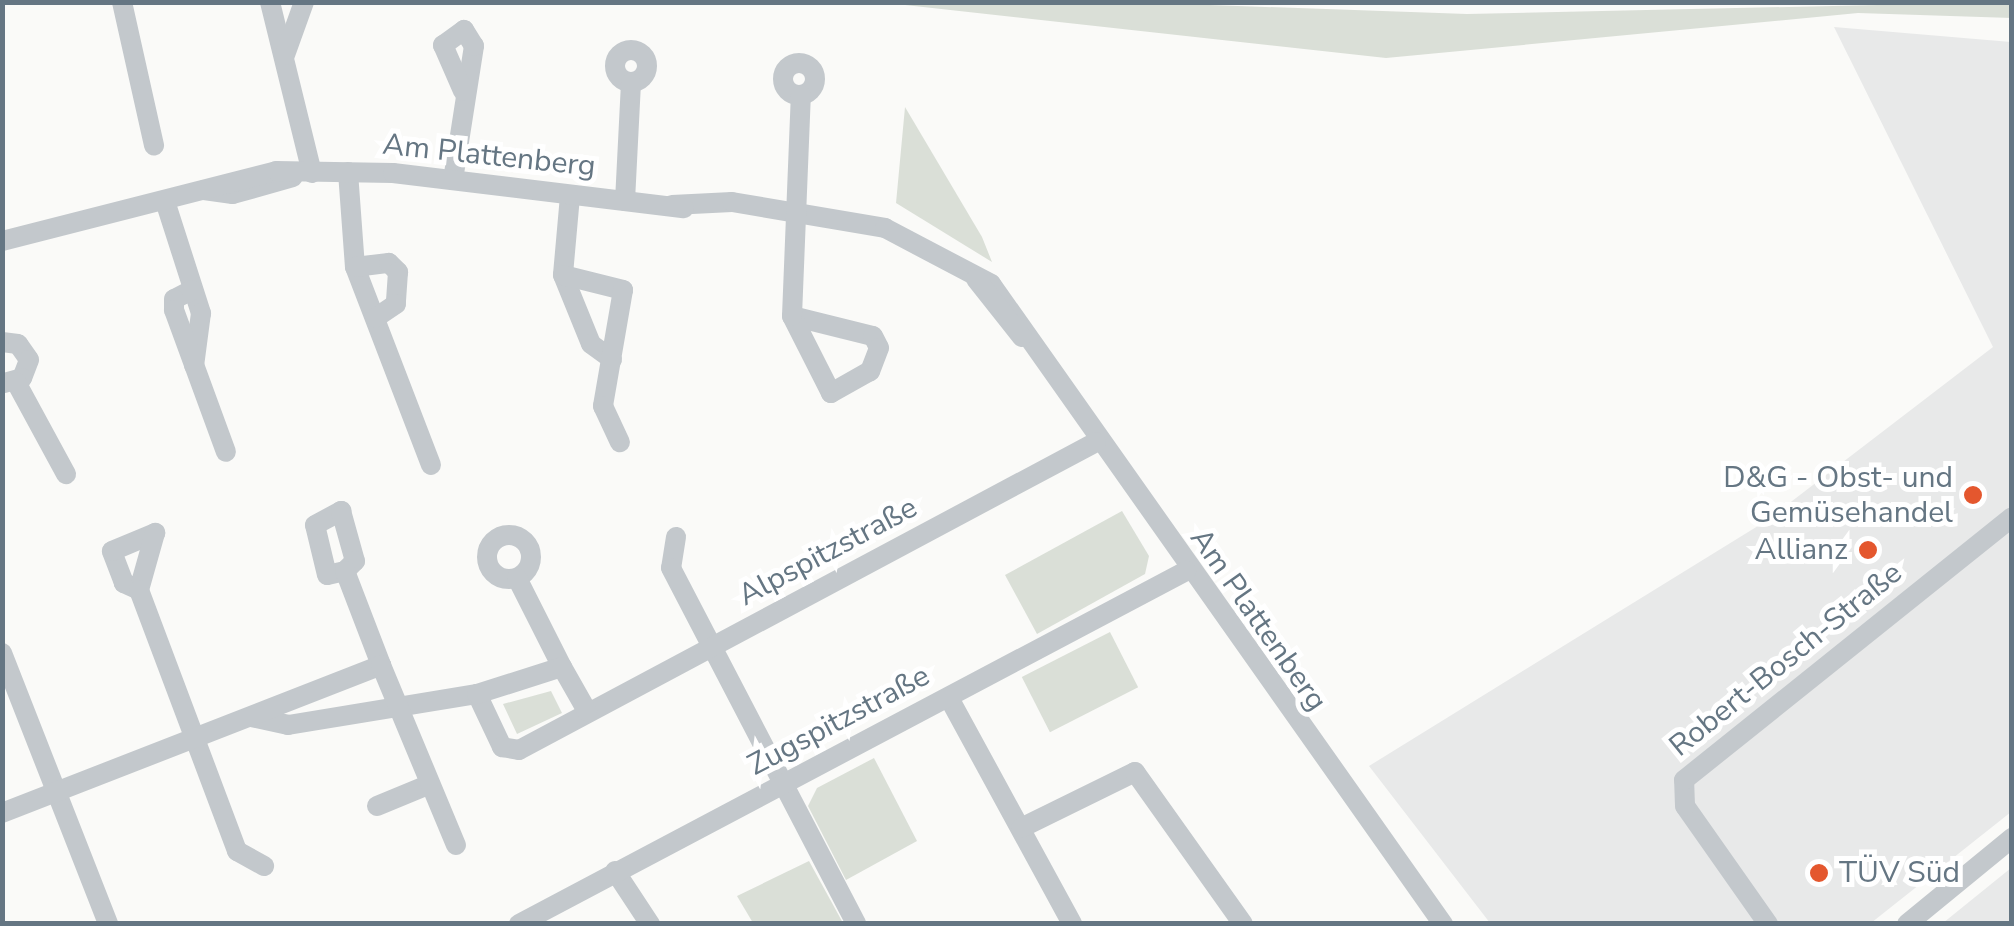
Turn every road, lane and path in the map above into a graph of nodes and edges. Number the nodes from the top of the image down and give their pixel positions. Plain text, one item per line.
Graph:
1 (122, 2) edge
2 (270, 2) edge
3 (304, 2) edge
4 (284, 55) junction
5 (631, 83) dead end
6 (463, 91) dead end
7 (801, 94) dead end
8 (154, 145) dead end
9 (348, 172) junction
10 (305, 173) junction
11 (453, 180) junction
12 (570, 196) junction
13 (626, 200) junction
14 (165, 201) junction
15 (799, 214) junction
16 (2, 241) edge
17 (355, 268) junction
18 (562, 275) junction
19 (792, 316) junction
20 (375, 318) junction
21 (2, 342) edge
22 (612, 359) junction
23 (9, 382) edge
24 (620, 442) dead end
25 (1096, 442) junction
26 (226, 452) dead end
27 (431, 465) dead end
28 (66, 474) dead end
29 (2012, 517) edge
30 (676, 536) dead end
31 (345, 571) dead end
32 (1186, 571) junction
33 (517, 578) dead end
34 (140, 590) dead end
35 (710, 650) junction
36 (2, 652) edge
37 (381, 665) junction
38 (562, 667) junction
39 (477, 694) junction
40 (949, 698) junction
41 (396, 704) junction
42 (587, 711) junction
43 (249, 717) junction
44 (194, 739) junction
45 (428, 785) junction
46 (780, 786) junction
47 (58, 792) junction
48 (376, 806) dead end
49 (2, 813) edge
50 (1022, 828) junction
51 (2012, 838) edge
52 (456, 845) dead end
53 (264, 866) dead end
54 (615, 871) junction
55 (108, 924) edge
56 (519, 924) edge
57 (650, 924) edge
58 (856, 924) edge
59 (1072, 924) edge
60 (1243, 924) edge
61 (1443, 924) edge
62 (1768, 924) edge
63 (1908, 924) edge

1 - 8 street
2 - 4 street
3 - 4 street
4 - 10 street
5 - 13 street
6 - 11 street
7 - 15 street
9 - 10 street, Am Plattenberg
9 - 11 street, Am Plattenberg
9 - 17 street
10 - 14 street, Am Plattenberg
11 - 12 street, Am Plattenberg
12 - 13 street, Am Plattenberg
12 - 18 street
13 - 15 street, Am Plattenberg
14 - 16 street, Am Plattenberg
14 - 26 street
15 - 19 street
15 - 25 street, Am Plattenberg
17 - 20 street
17 - 20 street
18 - 22 street
18 - 22 street
19 - 19 street
20 - 27 street
21 - 23 street
22 - 24 street
23 - 28 street
25 - 32 street, Am Plattenberg
25 - 35 street, Alpspitzstraße
29 - 62 street, Robert-Bosch-Straße
30 - 35 street
31 - 37 street
32 - 40 street, Zugspitzstraße
32 - 61 street, Am Plattenberg
33 - 38 street
34 - 44 street
35 - 42 street, Alpspitzstraße
35 - 46 street
36 - 47 street
37 - 41 street
37 - 43 street
38 - 39 street
38 - 42 street
39 - 41 street
39 - 42 street, Alpspitzstraße
40 - 46 street, Zugspitzstraße
40 - 50 street
41 - 43 street
41 - 45 street
43 - 44 street
44 - 47 street
44 - 53 street
45 - 48 street
45 - 52 street
46 - 54 street, Zugspitzstraße
46 - 58 street
47 - 49 street
47 - 55 street
50 - 59 street
50 - 60 street
51 - 63 street
54 - 56 street, Zugspitzstraße
54 - 57 street

